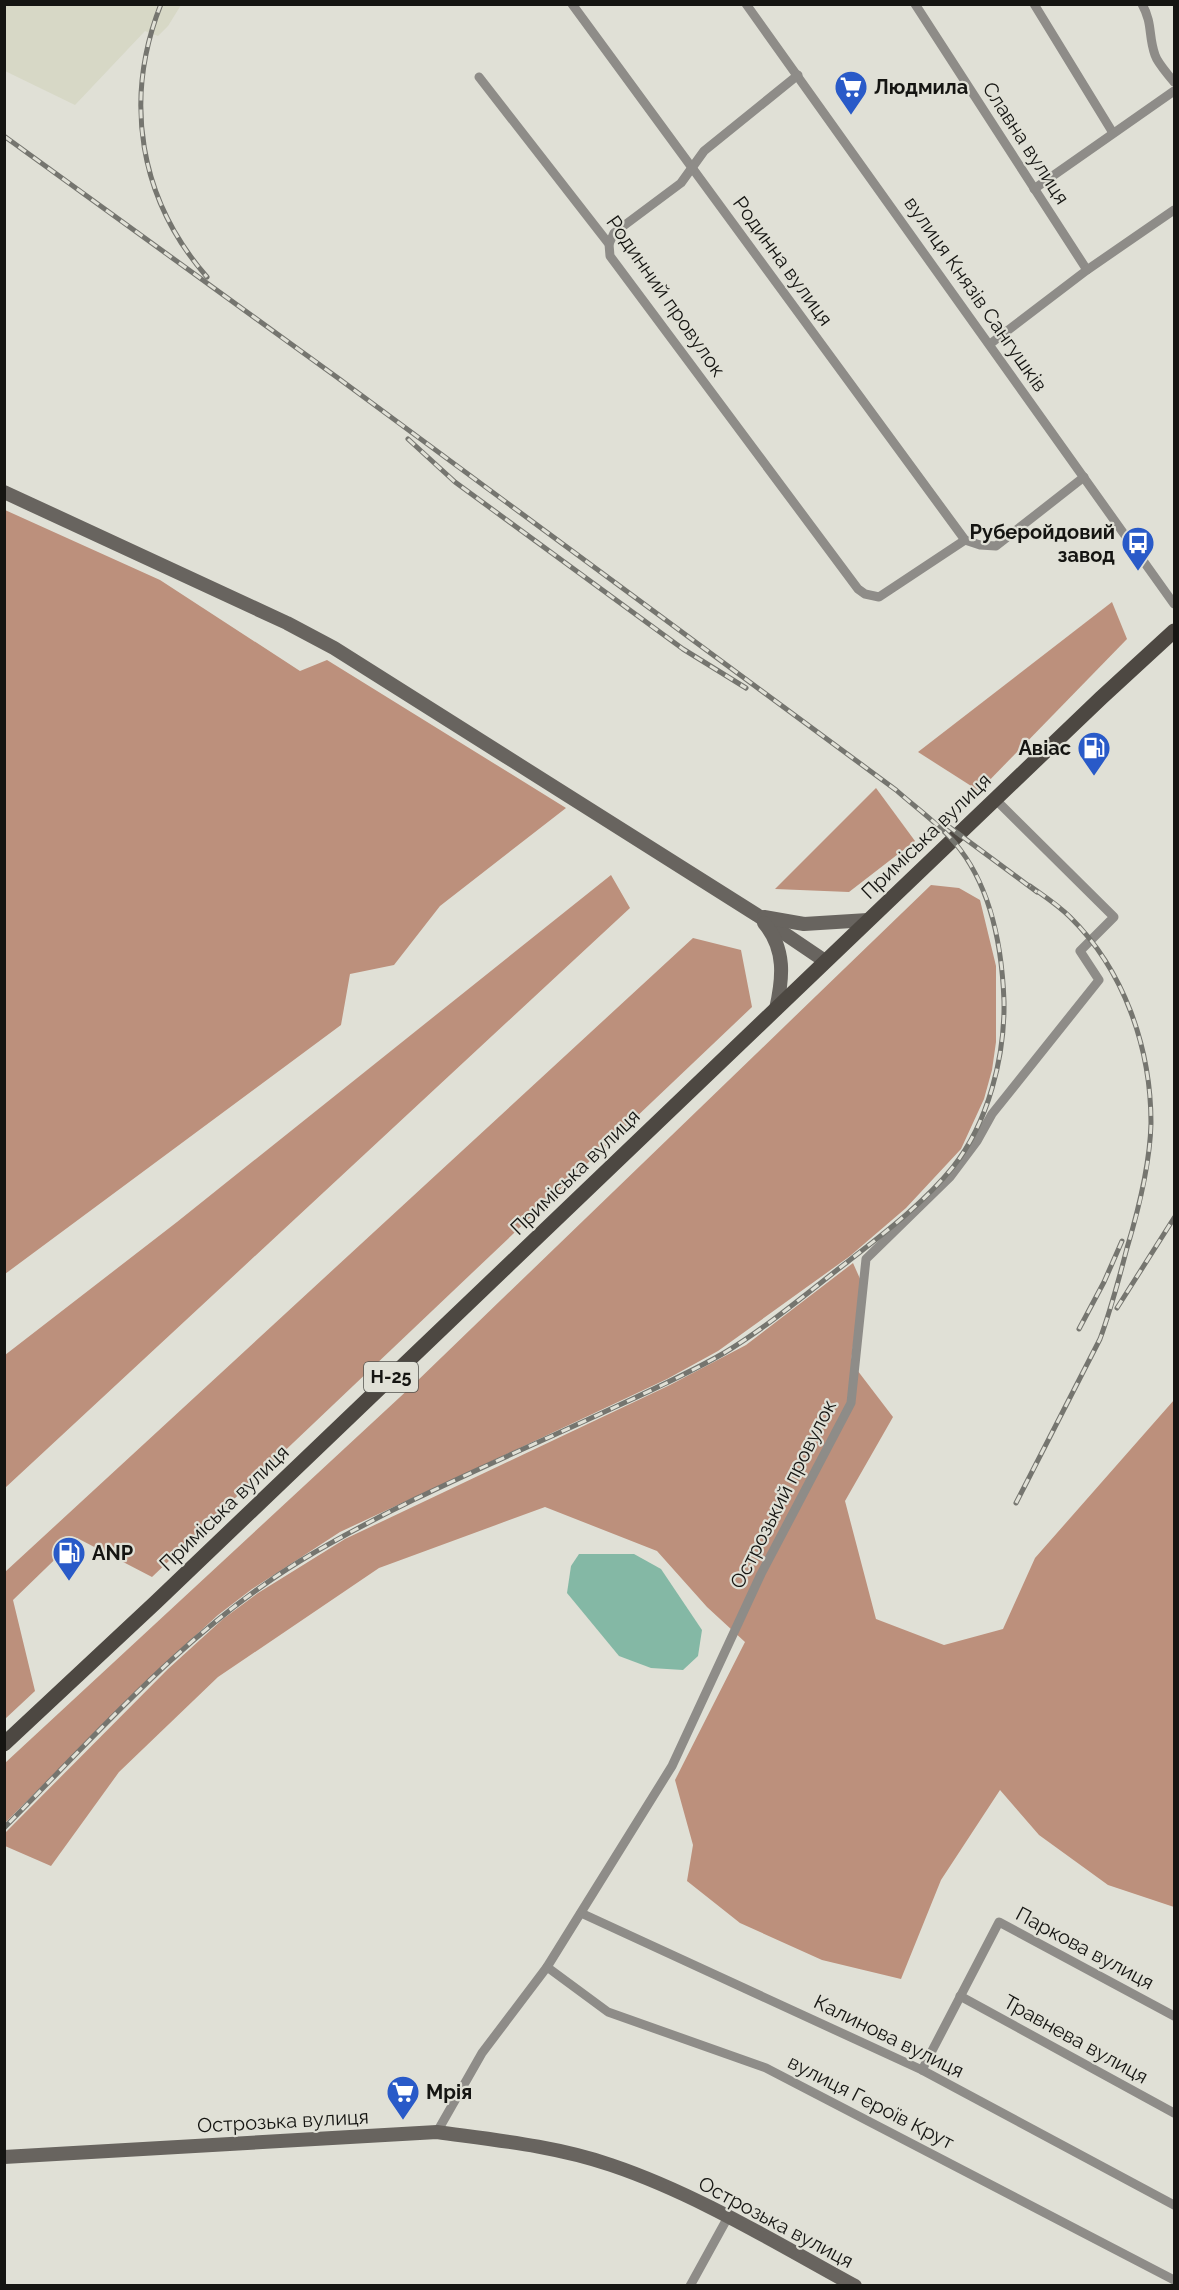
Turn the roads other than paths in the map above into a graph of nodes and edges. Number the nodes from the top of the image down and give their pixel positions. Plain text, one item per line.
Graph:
1 (572, 4) edge
2 (746, 4) edge
3 (915, 4) edge
4 (1034, 4) edge
5 (1142, 4) edge
6 (798, 75) junction
7 (479, 77) dead end
8 (1174, 82) edge
9 (1174, 91) edge
10 (1113, 133) junction
11 (692, 167) junction
12 (1034, 189) junction
13 (1174, 210) edge
14 (609, 244) junction
15 (1087, 270) junction
16 (990, 344) junction
17 (1084, 477) junction
18 (4, 492) edge
19 (965, 540) junction
20 (1174, 604) edge
21 (1174, 631) edge
22 (995, 799) junction
23 (757, 915) junction
24 (868, 920) junction
25 (825, 962) junction
26 (776, 1009) junction
27 (4, 1744) edge
28 (581, 1913) junction
29 (548, 1967) junction
30 (960, 1996) junction
31 (1174, 2016) edge
32 (922, 2070) junction
33 (1174, 2113) edge
34 (437, 2132) junction
35 (4, 2157) edge
36 (1174, 2205) edge
37 (728, 2217) junction
38 (1174, 2280) edge
39 (690, 2286) edge
40 (855, 2286) edge

1 - 11 street, Родинна вулиця
2 - 6 street, вулиця Князів Сангушків
3 - 12 street, Славна вулиця
4 - 10 street
5 - 8 street
6 - 11 street
6 - 16 street, вулиця Князів Сангушків
7 - 14 street, Родинний провулок
9 - 10 street
10 - 12 street
11 - 14 street
11 - 19 street, Родинна вулиця
12 - 15 street, Славна вулиця
13 - 15 street
14 - 19 street, Родинний провулок
15 - 16 street
16 - 17 street, вулиця Князів Сангушків
17 - 19 street
17 - 20 street, вулиця Князів Сангушків
18 - 23 main road
21 - 22 main road, Приміська вулиця / Н-25
22 - 24 main road, Приміська вулиця / Н-25
22 - 28 street, Острозький провулок
23 - 24 main road
23 - 25 main road
23 - 26 main road
24 - 25 main road, Приміська вулиця / Н-25
25 - 26 main road, Приміська вулиця / Н-25
26 - 27 main road, Приміська вулиця / Н-25
28 - 29 street, Острозький провулок
28 - 32 street, Калинова вулиця
29 - 34 street, Острозький провулок
29 - 38 street, вулиця Героїв Крут
30 - 31 street, Паркова вулиця
30 - 32 street, Паркова вулиця
30 - 33 street, Травнева вулиця
32 - 36 street, Калинова вулиця
34 - 35 main road, Острозька вулиця
34 - 37 main road, Острозька вулиця
37 - 39 street
37 - 40 main road, Острозька вулиця

